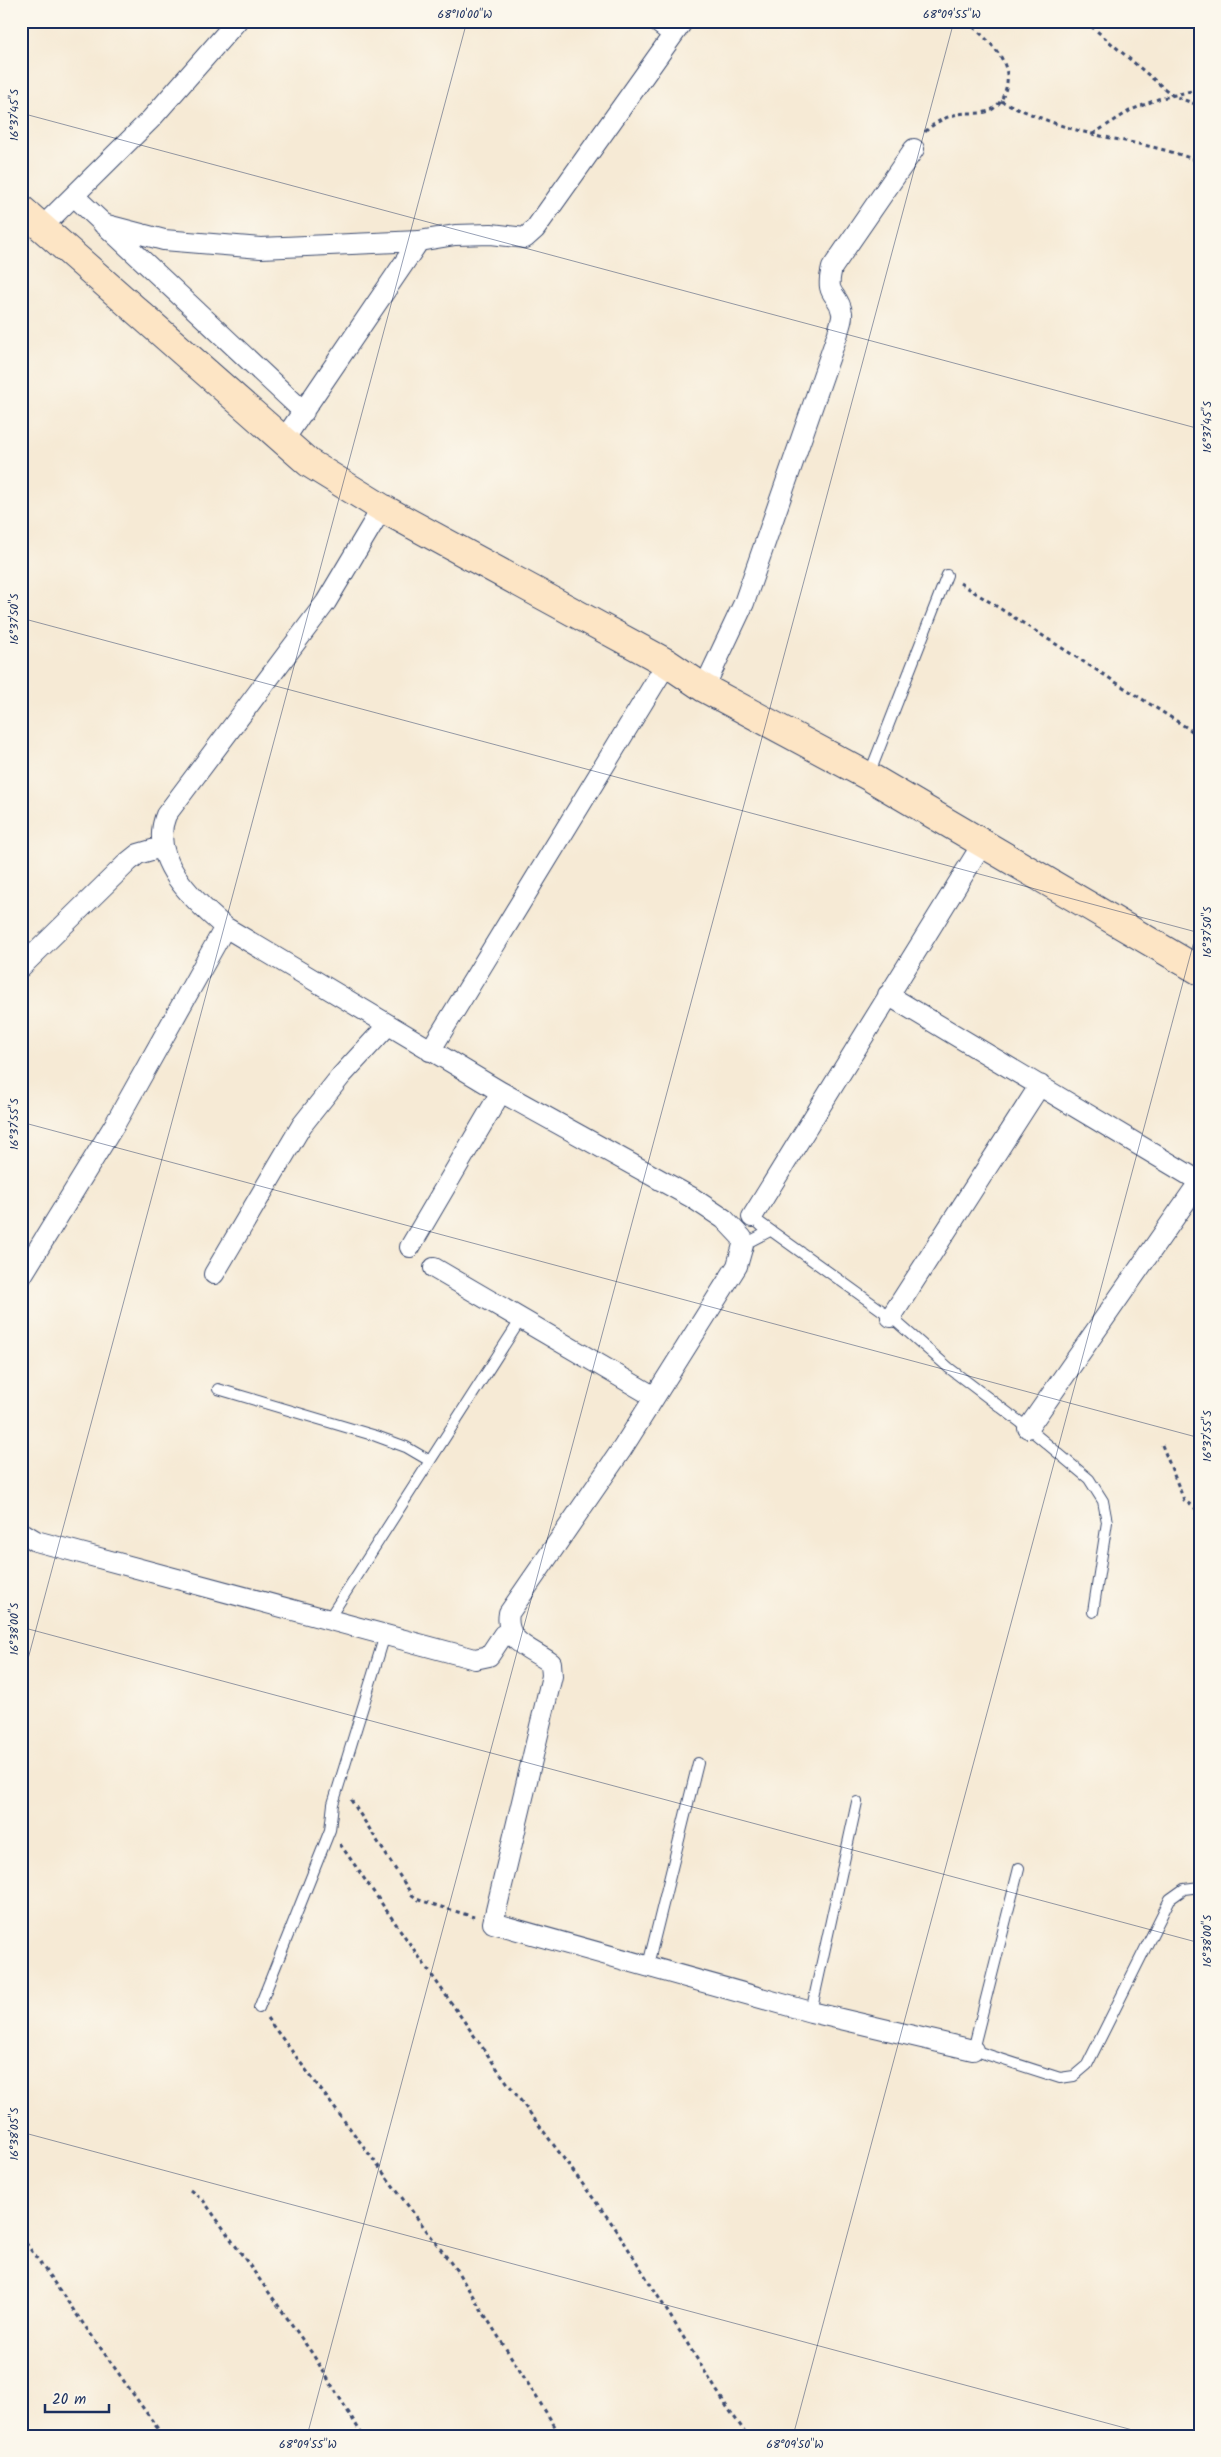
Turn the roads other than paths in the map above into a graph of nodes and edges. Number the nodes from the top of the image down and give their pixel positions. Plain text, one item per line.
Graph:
1 (237, 21) edge
2 (656, 21) edge
3 (678, 28) edge
4 (914, 149) road end
5 (74, 196) junction
6 (21, 209) edge
7 (103, 224) junction
8 (41, 228) junction
9 (419, 241) junction
10 (304, 412) junction
11 (283, 441) junction
12 (382, 508) junction
13 (947, 575) road end
14 (667, 662) junction
15 (704, 688) junction
16 (868, 776) junction
17 (983, 843) junction
18 (162, 847) junction
19 (224, 927) junction
20 (21, 967) edge
21 (1200, 971) edge
22 (888, 995) junction
23 (388, 1025) junction
24 (430, 1051) junction
25 (1040, 1085) junction
26 (501, 1092) junction
27 (1200, 1181) edge
28 (752, 1217) junction
29 (743, 1245) junction
30 (410, 1248) dead end
31 (434, 1268) dead end
32 (214, 1274) dead end
33 (21, 1277) edge
34 (891, 1317) junction
35 (521, 1319) junction
36 (218, 1388) dead end
37 (654, 1396) junction
38 (1028, 1428) junction
39 (430, 1461) junction
40 (21, 1532) edge
41 (1093, 1612) dead end
42 (328, 1620) junction
43 (510, 1631) junction
44 (385, 1635) junction
45 (698, 1763) dead end
46 (857, 1802) dead end
47 (1019, 1868) dead end
48 (1200, 1888) edge
49 (648, 1966) junction
50 (260, 2008) road end
51 (811, 2012) junction
52 (974, 2050) junction

1 - 5 street
2 - 3 street
3 - 9 street
4 - 15 street
5 - 7 street
5 - 8 street
6 - 8 street
7 - 9 street
7 - 10 street
8 - 11 street
9 - 10 street
10 - 11 street
11 - 12 street
12 - 14 street
12 - 18 street
13 - 16 lane
14 - 15 street
14 - 24 street
15 - 16 street
16 - 17 street
17 - 21 street
17 - 22 street
18 - 19 street
18 - 20 street
19 - 23 street
19 - 33 street
22 - 25 street
22 - 28 street
23 - 24 street
23 - 32 street
24 - 26 street
25 - 27 street
25 - 34 street
26 - 29 street
26 - 30 street
27 - 38 street
28 - 29 lane
28 - 34 lane
29 - 37 street
31 - 35 street
34 - 38 lane
35 - 37 street
35 - 39 lane
36 - 39 lane
37 - 43 street
38 - 41 lane
39 - 42 lane
40 - 42 street
42 - 44 street
43 - 44 street
43 - 49 street
44 - 50 lane
45 - 49 lane
46 - 51 lane
47 - 52 lane
48 - 52 lane
49 - 51 street
51 - 52 street

